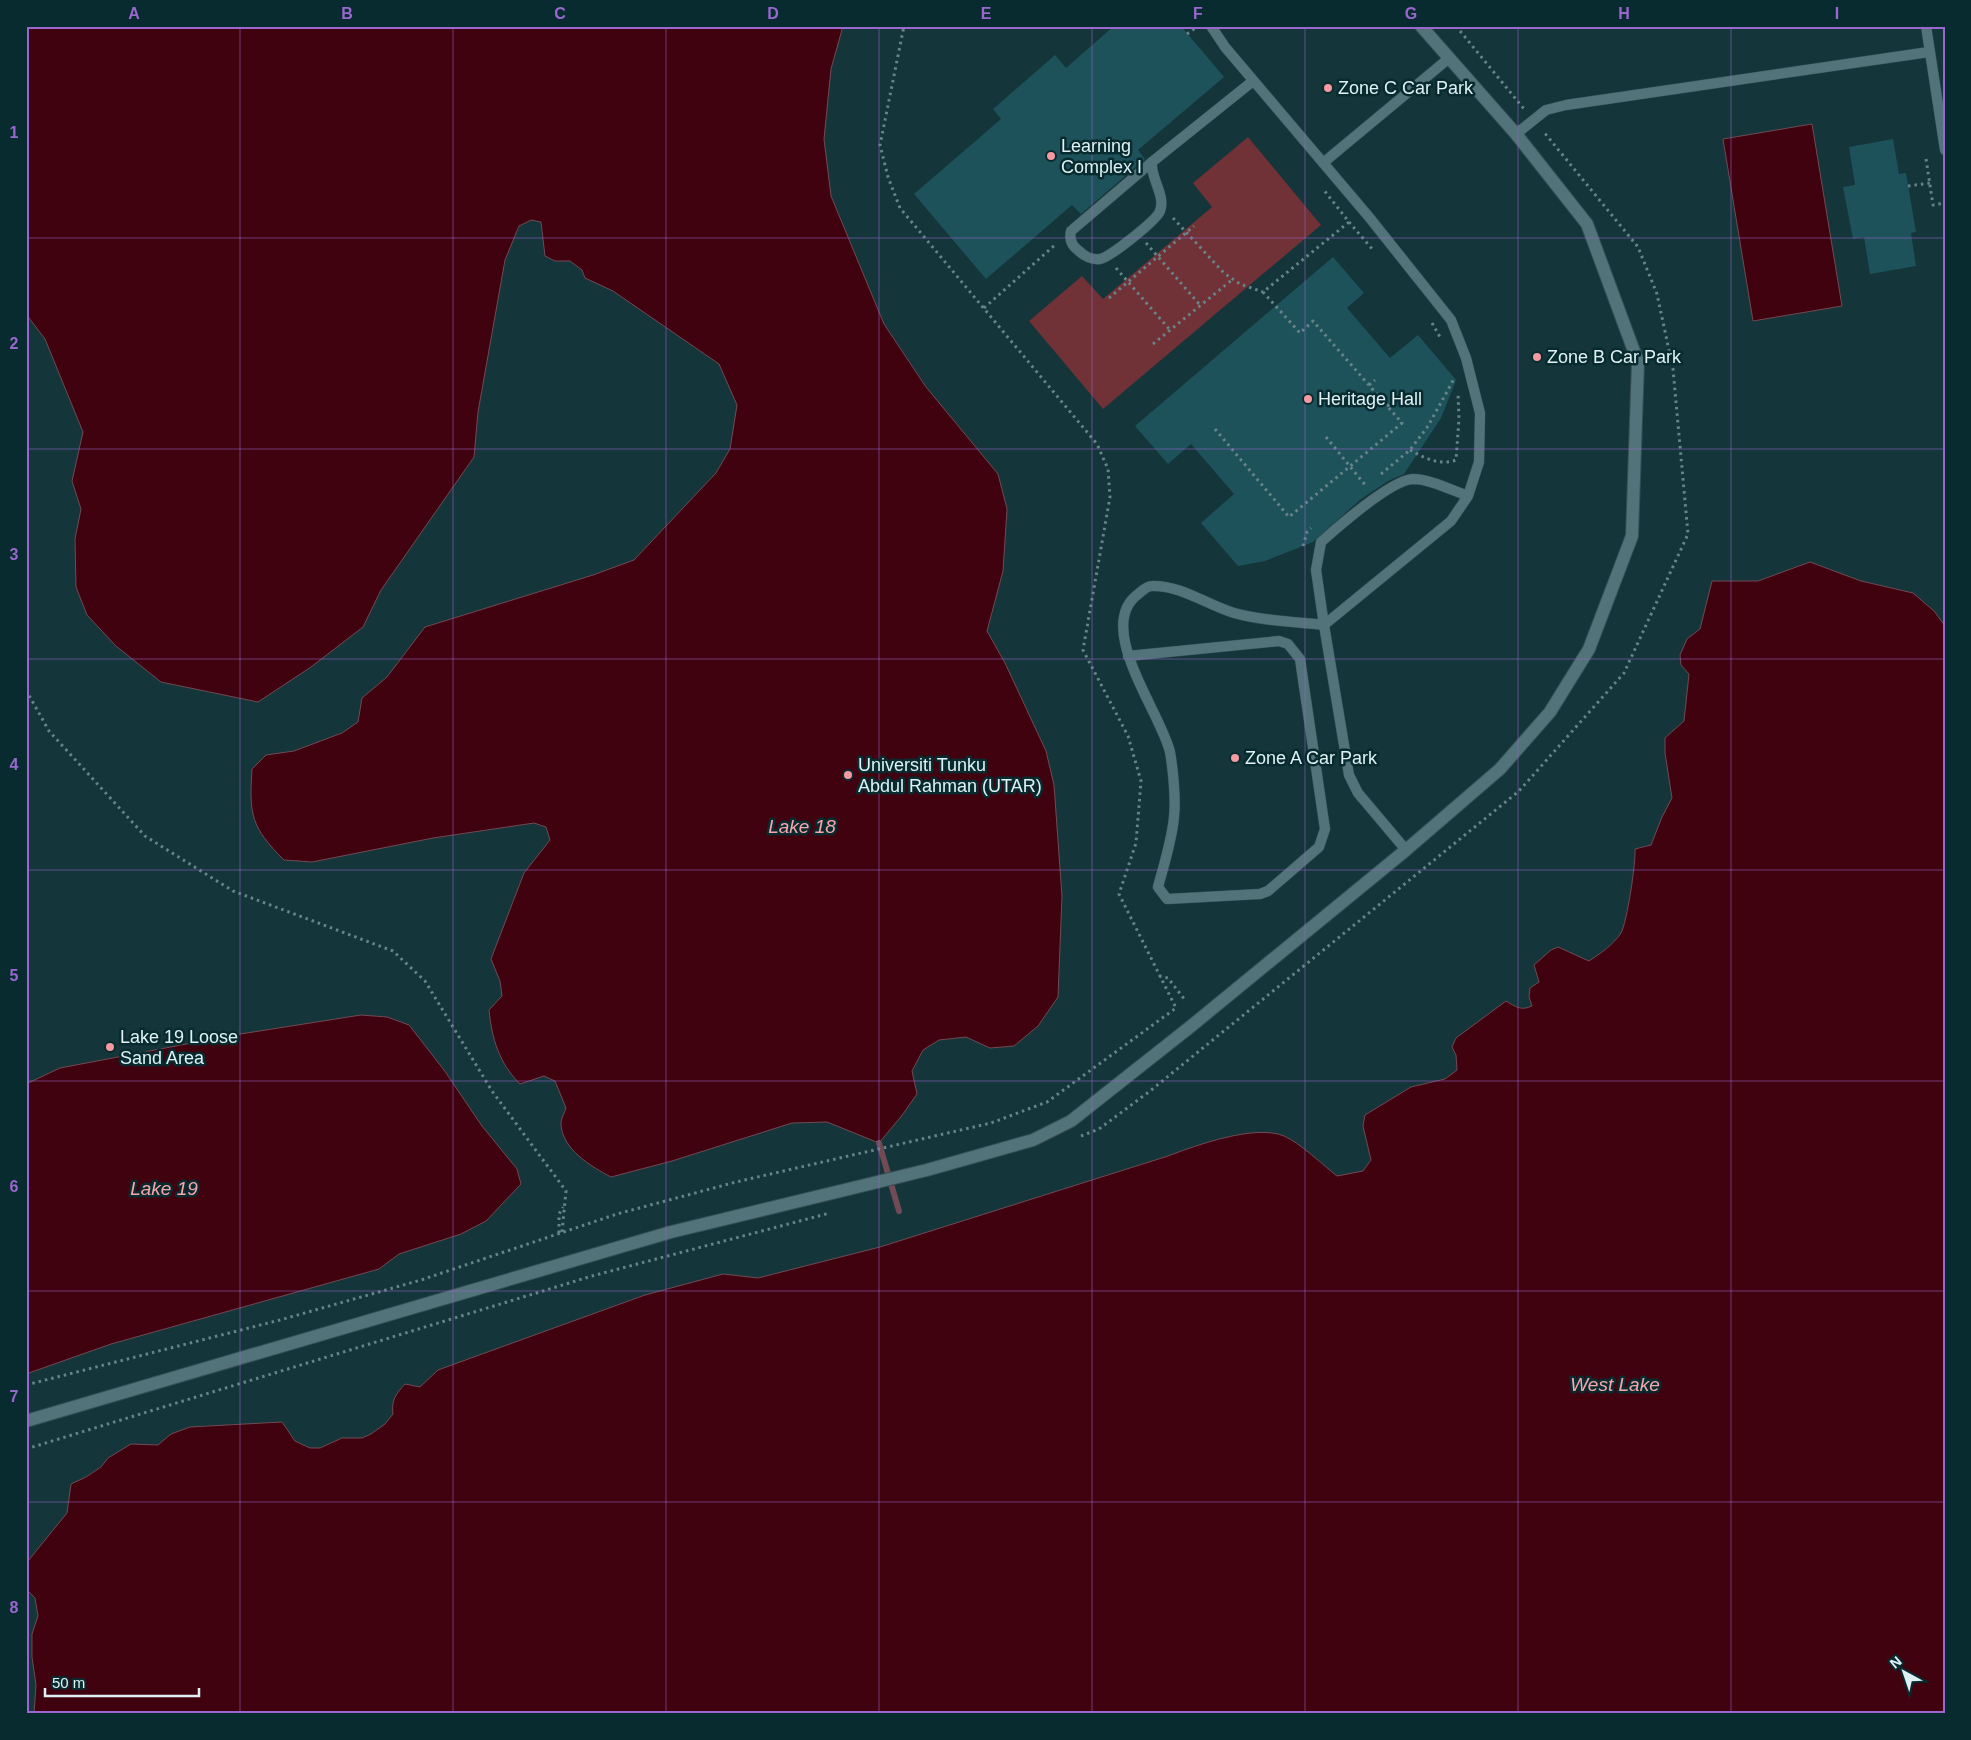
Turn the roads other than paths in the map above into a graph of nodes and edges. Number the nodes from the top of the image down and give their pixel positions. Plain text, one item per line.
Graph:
1 (1211, 26) edge
2 (1421, 26) edge
3 (1926, 26) edge
4 (1929, 52) junction
5 (1448, 59) junction
6 (1253, 81) junction
7 (1516, 134) junction
8 (1945, 150) edge
9 (1152, 162) junction
10 (1323, 163) junction
11 (1468, 496) junction
12 (1324, 625) junction
13 (1128, 656) junction
14 (1406, 850) junction
15 (27, 1422) edge

1 - 6 lane
2 - 5 street
3 - 4 lane
4 - 7 lane
4 - 8 lane
5 - 7 street
5 - 10 lane
6 - 9 lane
6 - 10 lane
7 - 14 street
9 - 9 lane
10 - 11 lane
11 - 12 lane
11 - 12 lane
12 - 13 lane
12 - 14 lane
13 - 13 lane
14 - 15 street

